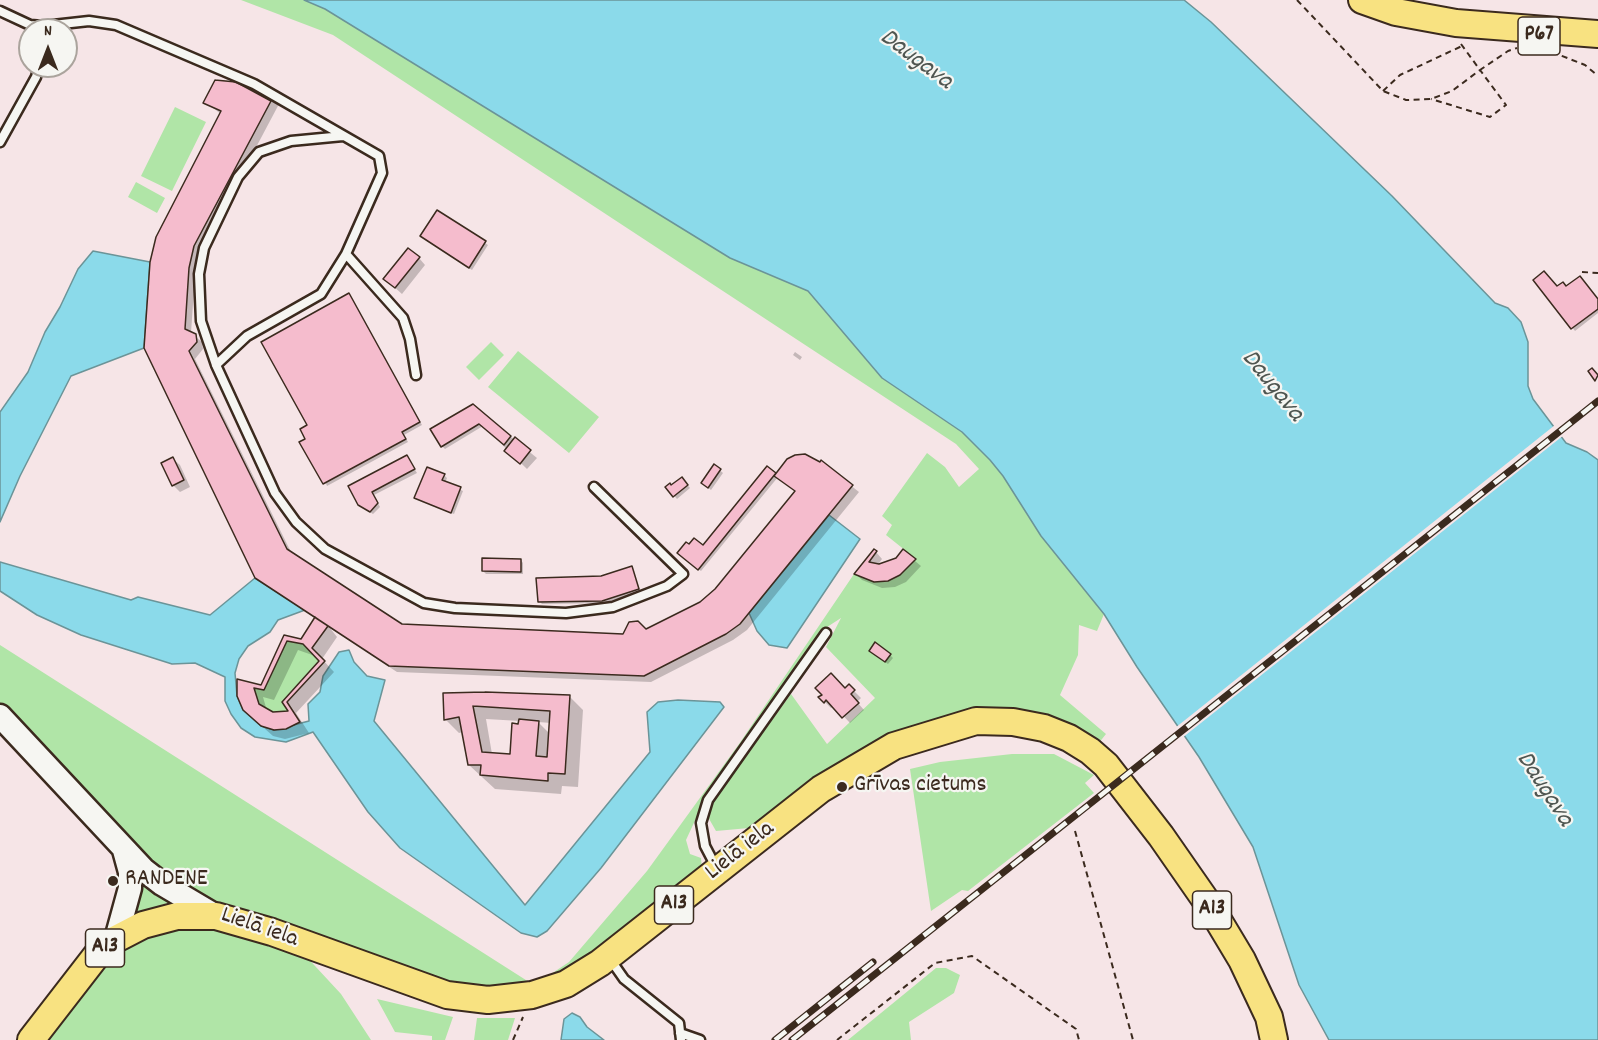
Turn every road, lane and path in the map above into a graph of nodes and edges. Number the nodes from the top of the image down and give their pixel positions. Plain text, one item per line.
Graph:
1 (1297, 0) edge
2 (1362, 0) edge
3 (0, 11) edge
4 (18, 19) edge
5 (78, 23) edge
6 (1479, 25) junction
7 (1598, 34) edge
8 (1458, 40) dead end
9 (1462, 46) junction
10 (1521, 47) dead end
11 (1598, 48) edge
12 (1548, 51) dead end
13 (1480, 70) junction
14 (1598, 75) edge
15 (35, 78) edge
16 (1383, 91) junction
17 (1431, 99) junction
18 (343, 136) junction
19 (0, 142) edge
20 (346, 254) junction
21 (1582, 272) dead end
22 (1598, 273) edge
23 (216, 365) junction
24 (416, 375) dead end
25 (594, 487) dead end
26 (826, 633) dead end
27 (0, 716) edge
28 (1075, 831) dead end
29 (123, 849) junction
30 (718, 870) junction
31 (216, 915) junction
32 (117, 939) junction
33 (608, 956) junction
34 (532, 995) junction
35 (681, 1036) edge
36 (31, 1040) edge
37 (513, 1040) edge
38 (700, 1040) edge
39 (837, 1040) edge
40 (1079, 1040) edge
41 (1133, 1040) edge
42 (1274, 1040) edge

1 - 16 path
2 - 6 main road, P67
3 - 4 lane
5 - 18 lane
6 - 7 main road, P67
6 - 11 main road, P67
8 - 9 path
9 - 13 path
9 - 16 path
10 - 13 path
12 - 14 path
13 - 17 path
13 - 17 path
15 - 19 lane
16 - 17 path
18 - 20 lane
18 - 23 lane
20 - 23 lane
20 - 24 lane
21 - 22 path
23 - 25 lane
26 - 30 lane
27 - 29 main road, Lielā iela
28 - 41 path
29 - 31 main road, Lielā iela
29 - 32 main road
30 - 33 main road, Lielā iela / A13
30 - 42 main road, Lielā iela / A13
31 - 32 main road, A13
31 - 34 main road, Lielā iela / A13
32 - 36 main road, A13
33 - 34 main road, Lielā iela / A13
33 - 35 lane
34 - 37 path
35 - 38 lane
39 - 40 path

